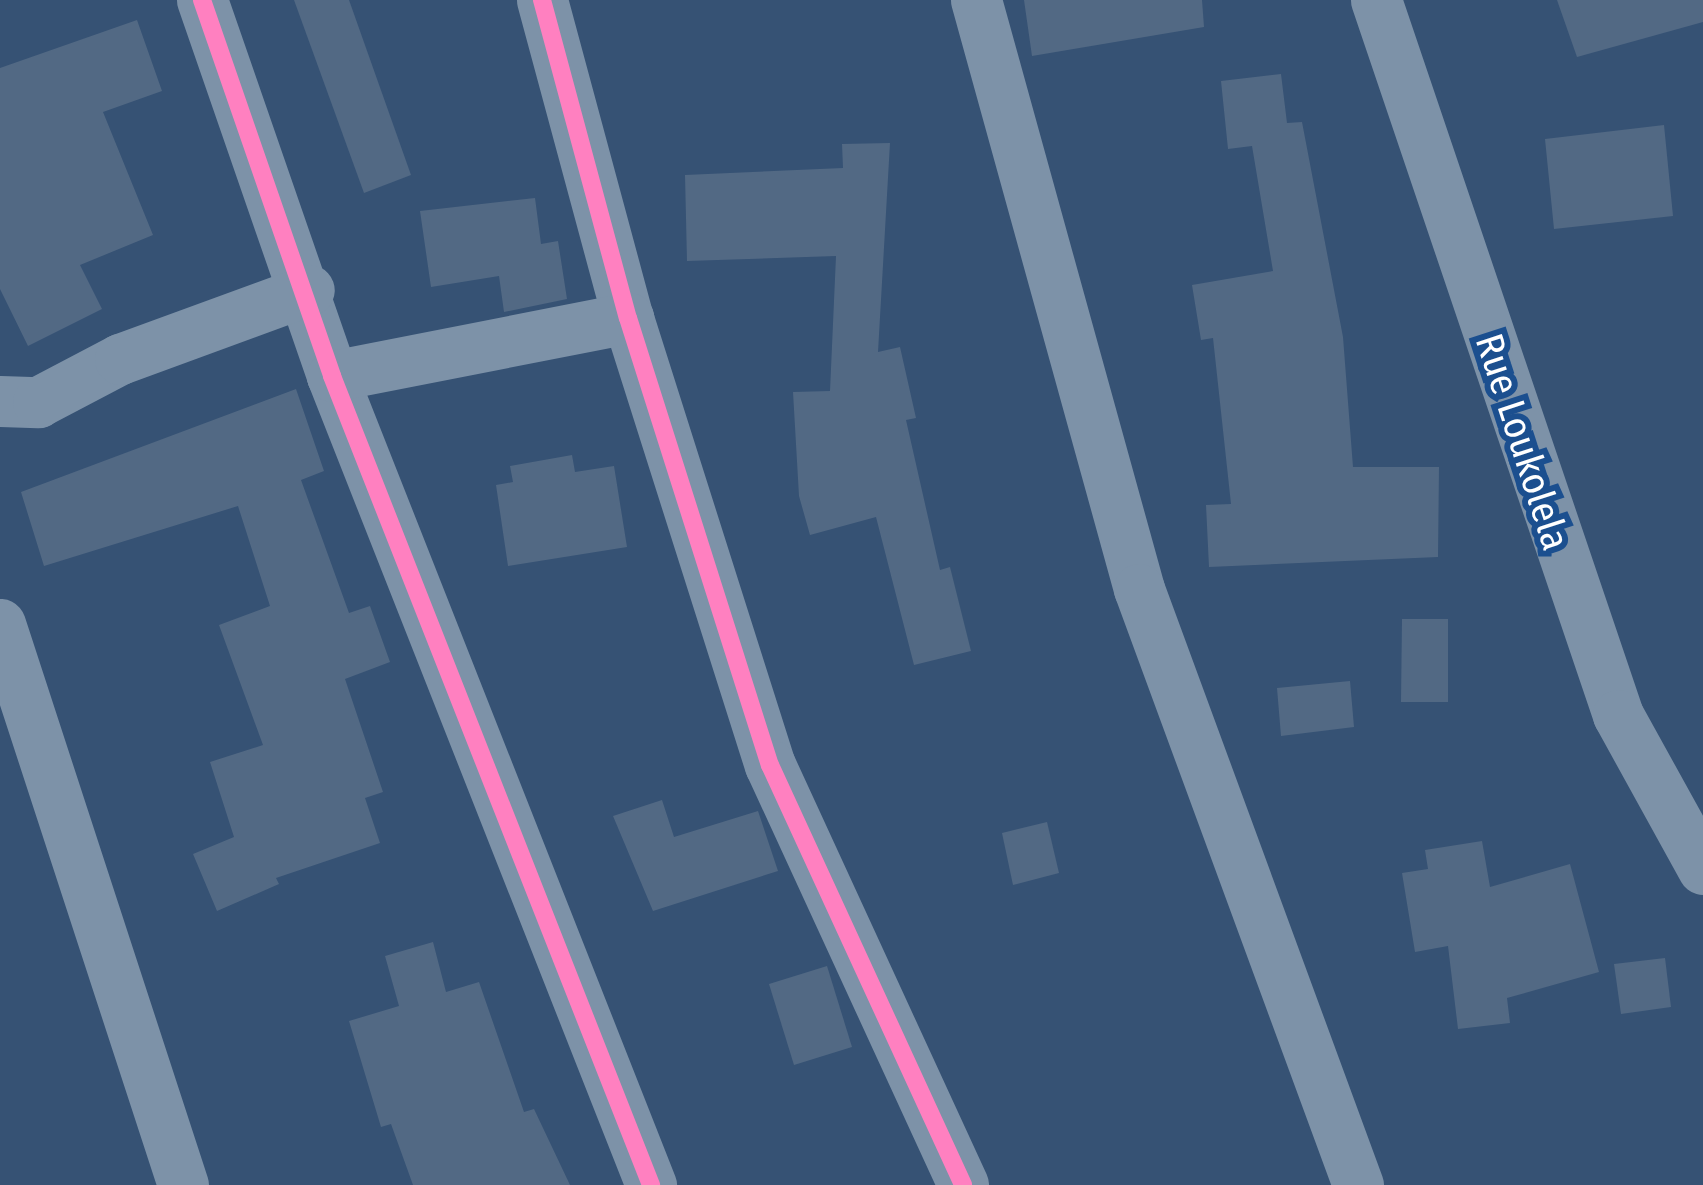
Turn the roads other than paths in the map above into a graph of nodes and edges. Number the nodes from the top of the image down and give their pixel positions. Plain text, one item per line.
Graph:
1 (202, 0) edge
2 (542, 0) edge
3 (976, 0) edge
4 (1376, 0) edge
5 (309, 290) junction
6 (628, 318) junction
7 (332, 376) junction
8 (0, 400) edge
9 (0, 625) edge
10 (1703, 869) edge
11 (183, 1185) edge
12 (651, 1185) edge
13 (963, 1185) edge
14 (1358, 1185) edge

1 - 5 street
2 - 6 street
3 - 14 street
4 - 10 street, Rue Loukolela
5 - 7 street
5 - 8 street
6 - 7 street
6 - 13 street
7 - 12 street
9 - 11 street

